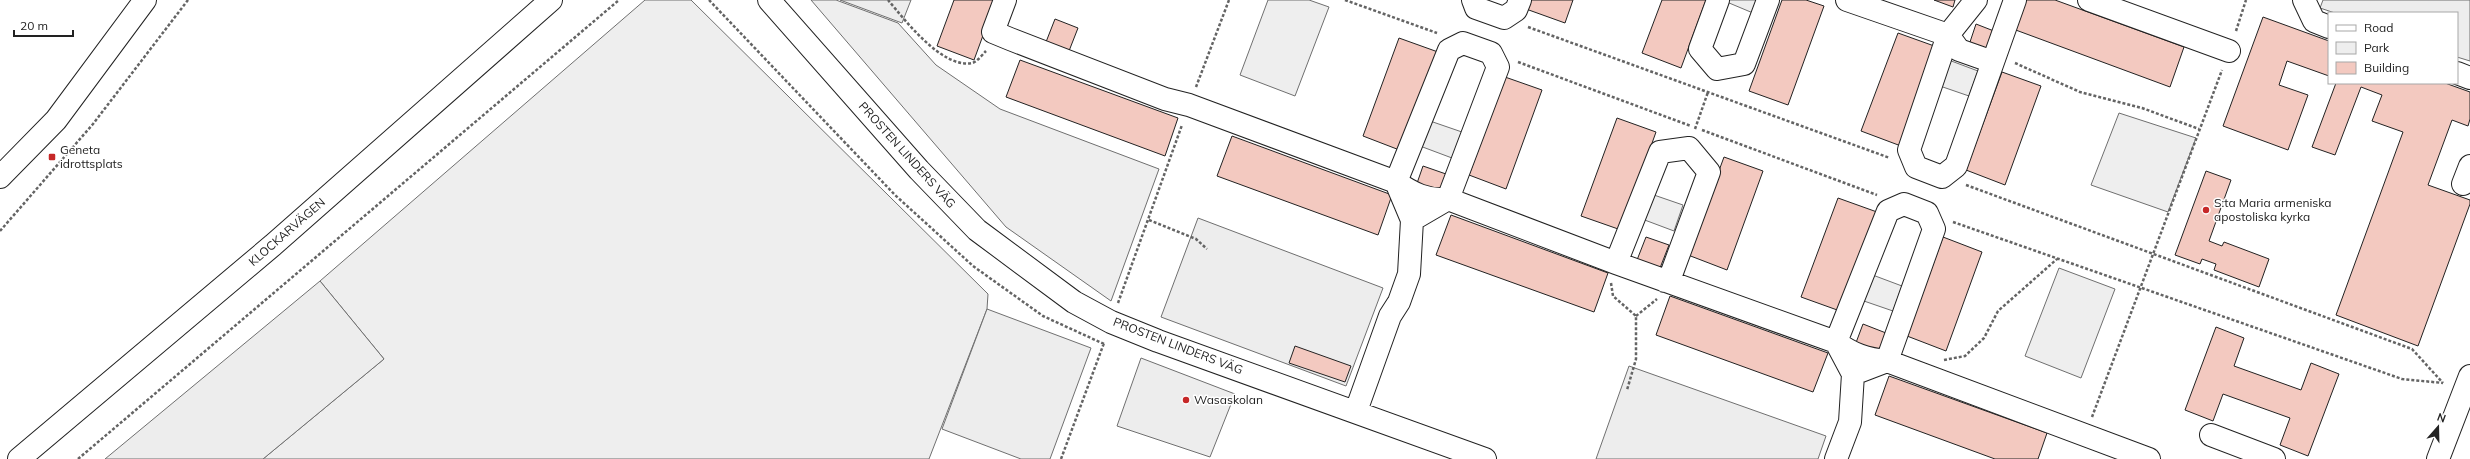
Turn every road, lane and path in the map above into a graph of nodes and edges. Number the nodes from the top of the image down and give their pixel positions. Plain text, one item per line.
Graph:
1 (145, 0) edge
2 (188, 0) edge
3 (551, 0) edge
4 (619, 0) edge
5 (709, 0) edge
6 (769, 0) edge
7 (888, 0) edge
8 (1005, 0) edge
9 (1229, 0) edge
10 (1345, 0) edge
11 (1473, 0) edge
12 (1520, 0) edge
13 (1718, 0) edge
14 (1768, 0) edge
15 (1847, 0) edge
16 (1976, 0) edge
17 (2015, 0) edge
18 (2089, 0) edge
19 (2246, 0) edge
20 (2304, 0) edge
21 (1504, 18) junction
22 (2328, 27) edge
23 (993, 32) junction
24 (1948, 35) junction
25 (1463, 43) junction
26 (2229, 51) junction
27 (1994, 58) junction
28 (1716, 69) junction
29 (2458, 74) edge
30 (2470, 78) edge
31 (1708, 92) junction
32 (1189, 105) junction
33 (2199, 129) junction
34 (1688, 148) junction
35 (1916, 167) junction
36 (1942, 177) junction
37 (0, 178) edge
38 (1396, 182) junction
39 (1448, 199) junction
40 (1927, 213) junction
41 (1148, 220) junction
42 (1412, 220) junction
43 (0, 231) edge
44 (1207, 248) dead end
45 (2152, 253) junction
46 (2057, 259) junction
47 (1616, 263) junction
48 (1665, 280) junction
49 (2139, 288) junction
50 (1111, 322) junction
51 (1836, 342) junction
52 (1104, 344) junction
53 (1943, 360) dead end
54 (1887, 361) junction
55 (1853, 374) junction
56 (2470, 376) edge
57 (1627, 390) dead end
58 (1356, 411) junction
59 (2211, 435) dead end
60 (2086, 436) junction
61 (19, 459) edge
62 (78, 459) edge
63 (1061, 459) edge
64 (1485, 459) edge
65 (1836, 459) edge
66 (2149, 459) edge
67 (2274, 459) edge
68 (2438, 459) edge

1 - 37 street
2 - 43 path
3 - 61 street, KLOCKARVÄGEN
4 - 62 path
5 - 52 path
6 - 50 street, PROSTEN LINDERS VÄG
7 - 23 path
8 - 23 street
9 - 32 path
10 - 25 path
11 - 21 street
12 - 21 street
13 - 28 street
14 - 28 street
15 - 24 street
16 - 24 street
17 - 27 street
18 - 26 street
19 - 26 path
20 - 22 street
21 - 31 path
23 - 32 street
24 - 27 street
24 - 35 street
25 - 38 street
25 - 39 street
26 - 33 path
27 - 33 path
27 - 36 street
28 - 31 path
29 - 30 street
31 - 34 path
31 - 35 path
32 - 38 street
32 - 41 path
33 - 45 path
34 - 47 street
34 - 48 street
35 - 36 street
36 - 45 path
38 - 39 street
38 - 42 street
39 - 42 street
39 - 47 street
40 - 46 path
40 - 51 street
40 - 54 street
41 - 44 path
41 - 50 path
42 - 58 street
45 - 49 path
45 - 49 path
46 - 49 path
46 - 53 path
47 - 48 street
47 - 57 path
48 - 51 street
49 - 60 path
50 - 52 path
50 - 58 street, PROSTEN LINDERS VÄG
51 - 54 street
51 - 55 street
52 - 63 path
54 - 55 street
54 - 60 street
55 - 65 street
56 - 68 street
58 - 64 street, PROSTEN LINDERS VÄG
59 - 67 street
60 - 66 street

